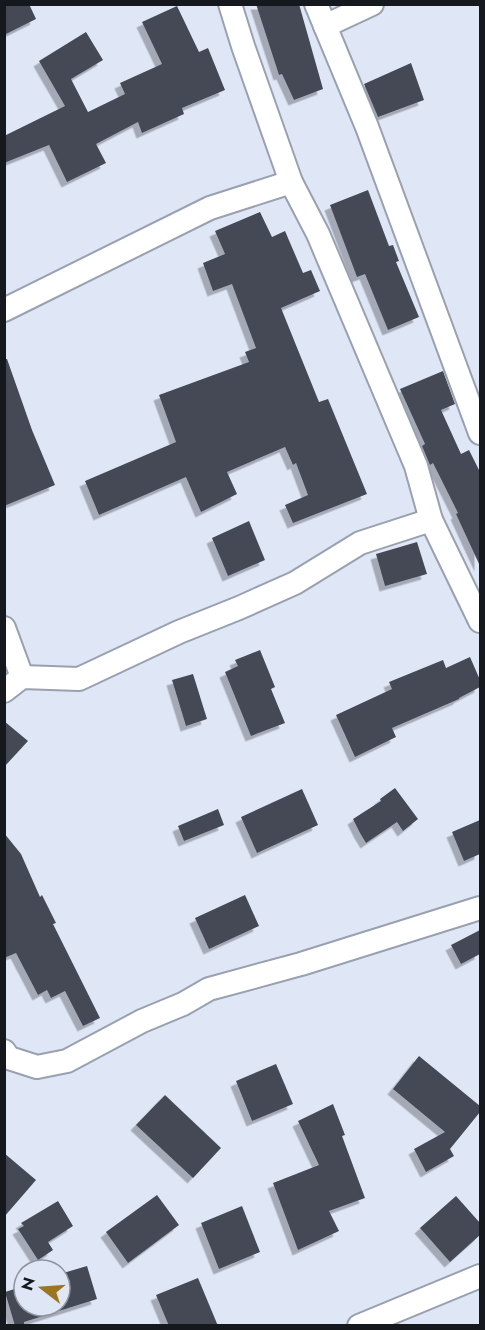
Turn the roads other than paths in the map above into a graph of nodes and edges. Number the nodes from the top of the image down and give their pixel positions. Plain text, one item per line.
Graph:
1 (230, 4) edge
2 (316, 4) edge
3 (372, 4) edge
4 (325, 26) junction
5 (291, 182) junction
6 (4, 310) edge
7 (480, 433) edge
8 (431, 520) junction
9 (480, 621) edge
10 (4, 628) edge
11 (13, 684) edge
12 (480, 908) edge
13 (4, 1052) edge
14 (480, 1276) edge
15 (359, 1326) edge

1 - 5 street
2 - 4 street
3 - 4 street
4 - 7 street
5 - 6 street
5 - 8 street
8 - 9 street
8 - 11 street
10 - 11 street
12 - 13 street
14 - 15 street

